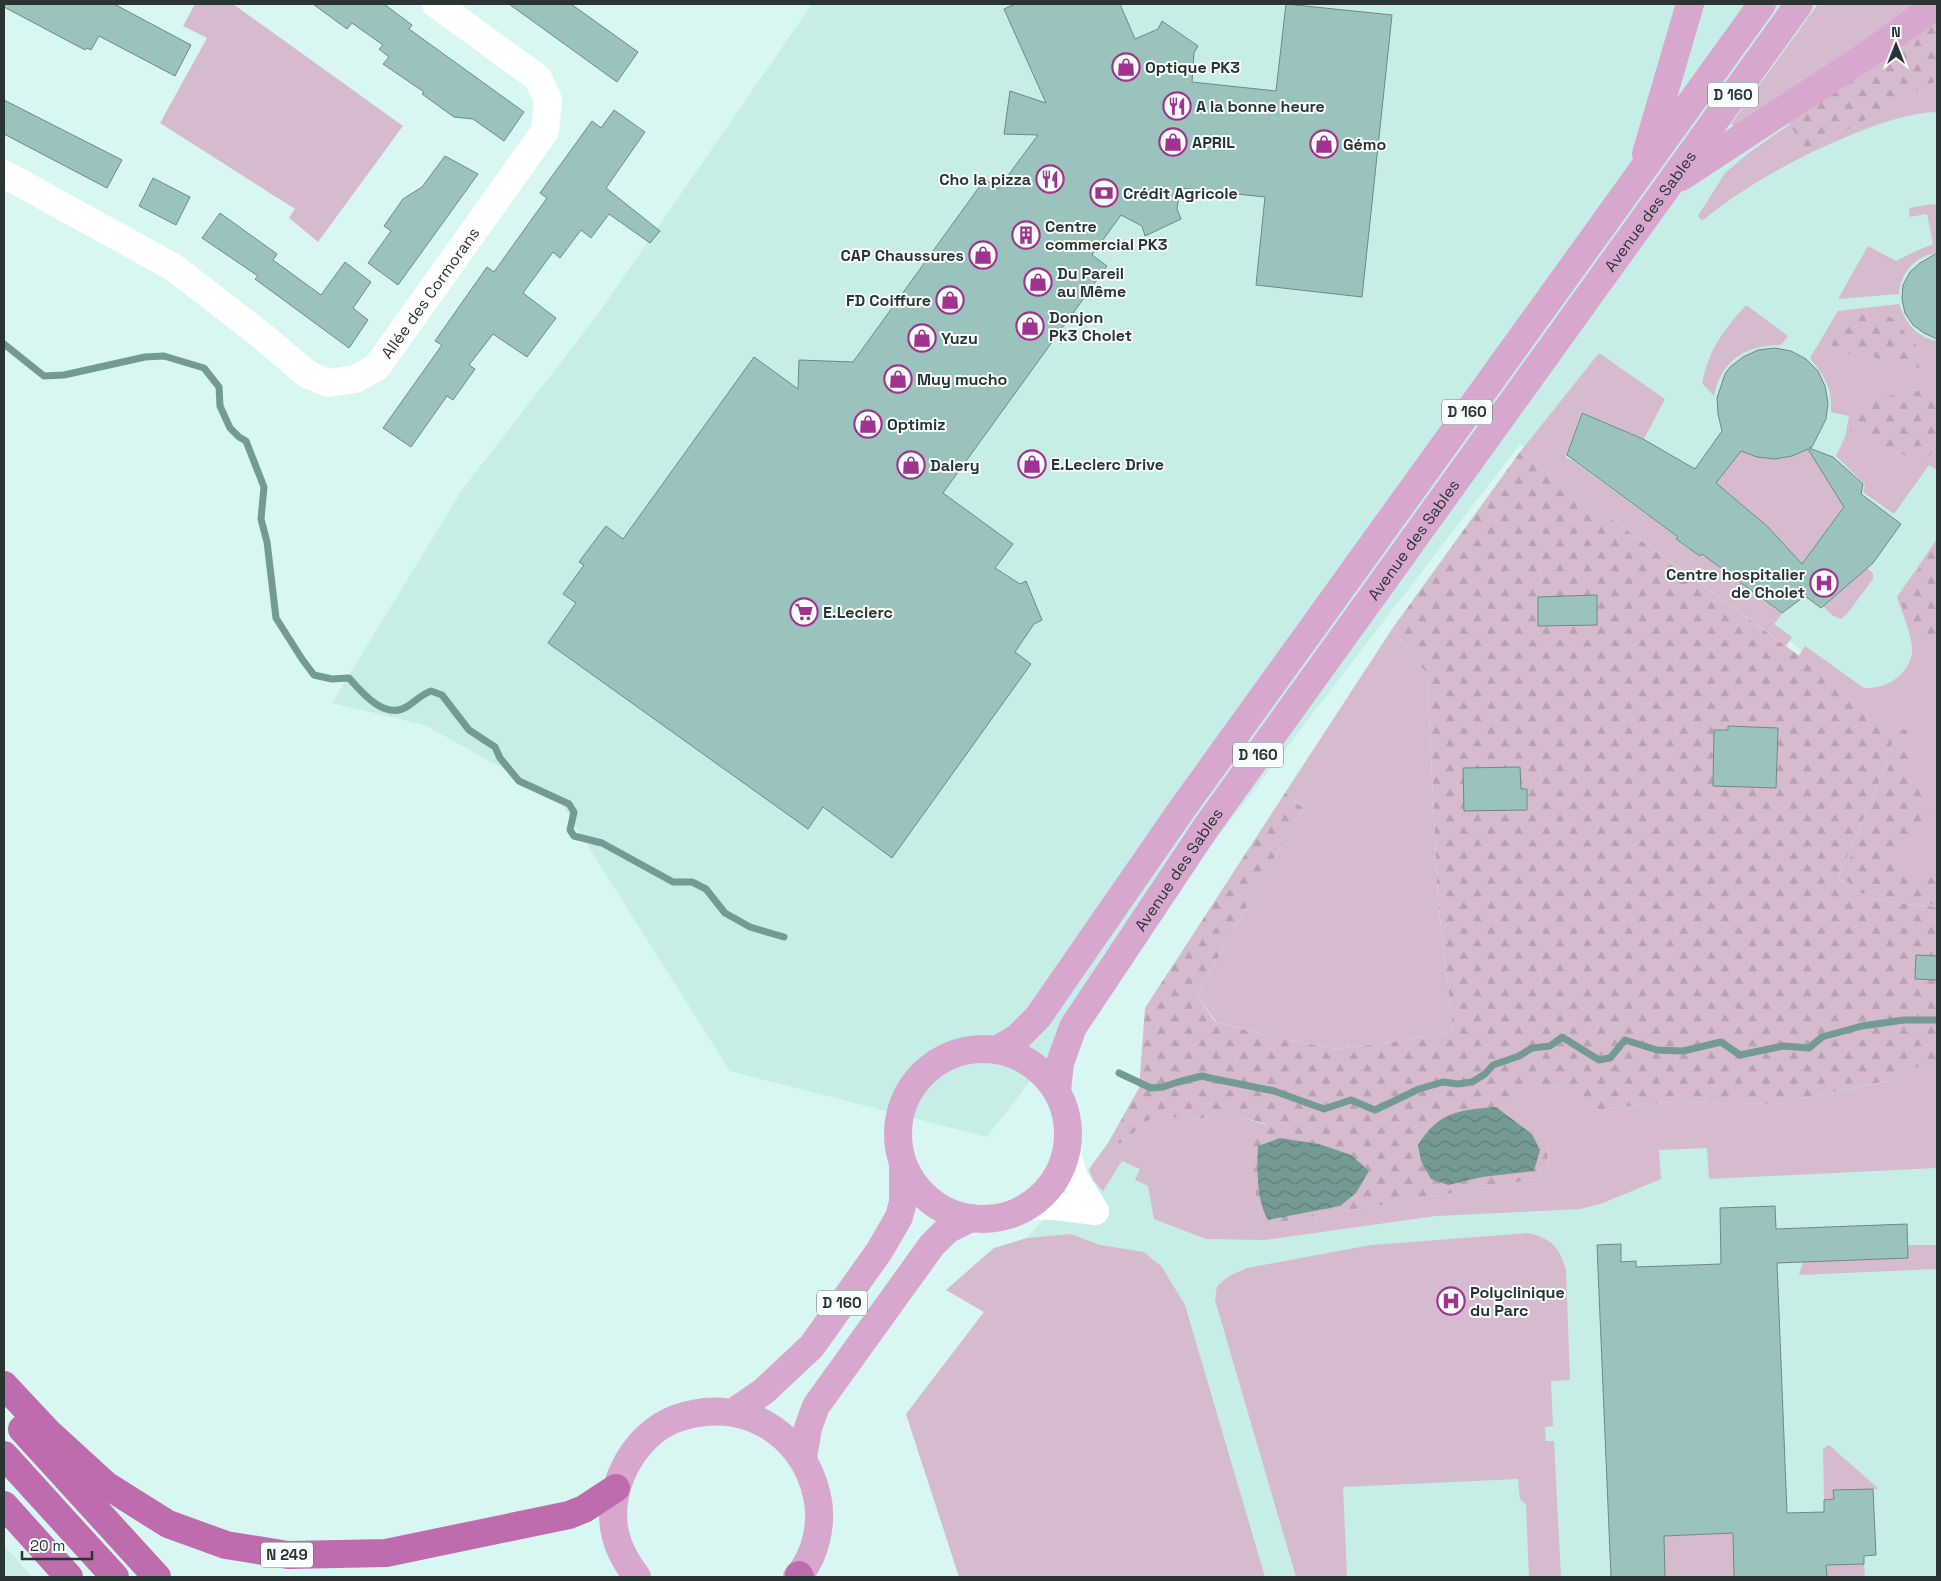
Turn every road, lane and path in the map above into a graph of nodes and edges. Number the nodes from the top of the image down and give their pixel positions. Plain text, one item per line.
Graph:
1 (436, 4) edge
2 (1690, 4) edge
3 (1762, 4) edge
4 (1799, 4) edge
5 (1937, 4) edge
6 (1641, 172) junction
7 (4, 174) edge
8 (1667, 186) junction
9 (998, 1050) junction
10 (1056, 1090) junction
11 (1066, 1153) junction
12 (903, 1166) junction
13 (1030, 1205) junction
14 (971, 1218) junction
15 (4, 1385) edge
16 (4, 1408) edge
17 (734, 1412) junction
18 (4, 1455) edge
19 (803, 1458) junction
20 (616, 1488) junction
21 (4, 1505) edge
22 (628, 1572) edge
23 (799, 1576) edge
24 (69, 1577) edge
25 (115, 1577) edge
26 (158, 1577) edge

1 - 7 street, Allée des Cormorans
2 - 6 main road
3 - 6 main road, Avenue des Sables / D 160
4 - 8 main road, Avenue des Sables / D 160
5 - 8 main road
6 - 9 main road, Avenue des Sables / D 160
8 - 10 main road, Avenue des Sables / D 160
9 - 10 main road
9 - 12 main road
10 - 11 main road
11 - 13 main road
11 - 13 street
12 - 14 main road
12 - 17 main road, D 160
13 - 14 main road
14 - 19 main road, D 160
15 - 20 highway, N 249
16 - 26 highway
17 - 19 main road
17 - 20 main road
18 - 25 highway
19 - 23 main road
20 - 22 main road
21 - 24 highway

